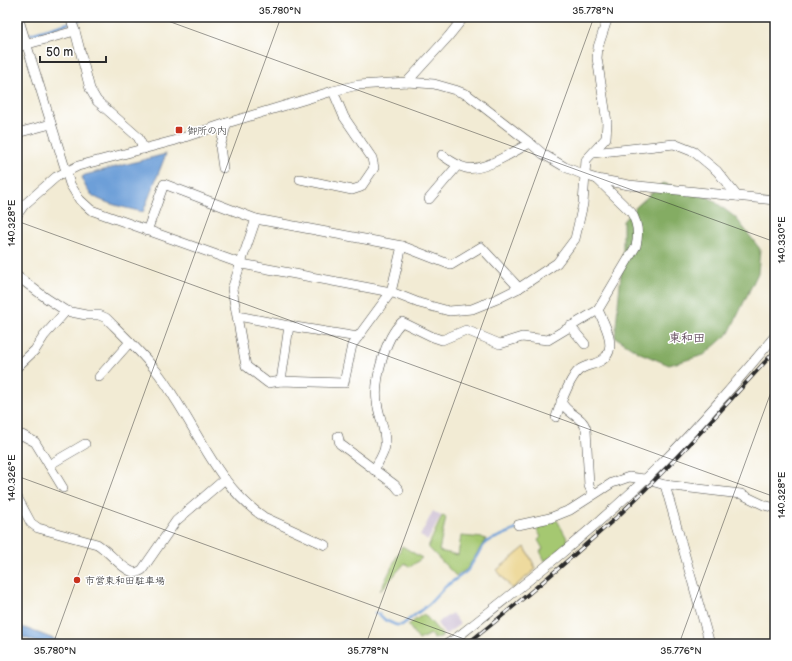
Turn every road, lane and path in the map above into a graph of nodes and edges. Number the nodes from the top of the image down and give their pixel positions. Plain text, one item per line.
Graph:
1 (18, 17) edge
2 (70, 17) edge
3 (464, 17) edge
4 (608, 17) edge
5 (75, 29) junction
6 (27, 45) junction
7 (17, 48) edge
8 (407, 82) junction
9 (333, 91) junction
10 (227, 123) junction
11 (51, 124) junction
12 (17, 133) edge
13 (530, 142) junction
14 (144, 149) junction
15 (593, 153) junction
16 (442, 155) dead end
17 (458, 165) junction
18 (223, 168) dead end
19 (66, 172) junction
20 (584, 175) junction
21 (300, 179) dead end
22 (597, 179) junction
23 (737, 196) junction
24 (429, 199) dead end
25 (775, 200) edge
26 (17, 215) edge
27 (256, 219) junction
28 (147, 231) junction
29 (402, 246) junction
30 (242, 264) junction
31 (17, 276) edge
32 (519, 288) junction
33 (391, 292) junction
34 (598, 310) junction
35 (66, 311) junction
36 (238, 316) junction
37 (290, 326) junction
38 (570, 326) junction
39 (775, 336) edge
40 (358, 337) junction
41 (130, 342) junction
42 (585, 344) dead end
43 (17, 367) edge
44 (99, 377) dead end
45 (281, 381) junction
46 (561, 401) junction
47 (556, 417) dead end
48 (338, 436) dead end
49 (17, 438) edge
50 (85, 444) dead end
51 (49, 465) junction
52 (374, 470) junction
53 (225, 479) junction
54 (644, 479) junction
55 (666, 485) junction
56 (63, 488) dead end
57 (398, 490) dead end
58 (593, 494) junction
59 (17, 497) edge
60 (775, 508) edge
61 (518, 524) dead end
62 (325, 545) dead end
63 (447, 644) edge
64 (710, 644) edge

1 - 6 street
2 - 5 street
3 - 8 street
4 - 15 street
5 - 6 street
5 - 14 street
6 - 7 street
6 - 11 street
8 - 9 street
8 - 13 street
9 - 10 street
9 - 21 street
10 - 14 street
10 - 18 street
11 - 12 street
11 - 19 street
13 - 17 street
13 - 20 street
14 - 19 street
15 - 20 street
15 - 23 street
16 - 17 street
17 - 24 street
19 - 26 street
19 - 28 street
20 - 22 street
20 - 32 street
22 - 23 street
22 - 34 street
23 - 25 street
27 - 28 street
27 - 29 street
27 - 30 street
28 - 30 street
29 - 32 street
29 - 33 street
30 - 33 street
30 - 36 street
31 - 35 street
32 - 33 street
33 - 40 street
34 - 38 street
34 - 46 street
35 - 41 street
35 - 43 street
36 - 37 street
36 - 45 street
37 - 40 street
37 - 45 street
38 - 42 street
38 - 52 street
39 - 54 street
40 - 45 street
41 - 44 street
41 - 53 street
46 - 47 street
46 - 58 street
48 - 52 street
49 - 51 street
50 - 51 street
51 - 56 street
52 - 57 street
53 - 59 street
53 - 62 street
54 - 55 street
54 - 58 street
54 - 63 street
55 - 60 street
55 - 64 street
58 - 61 street

